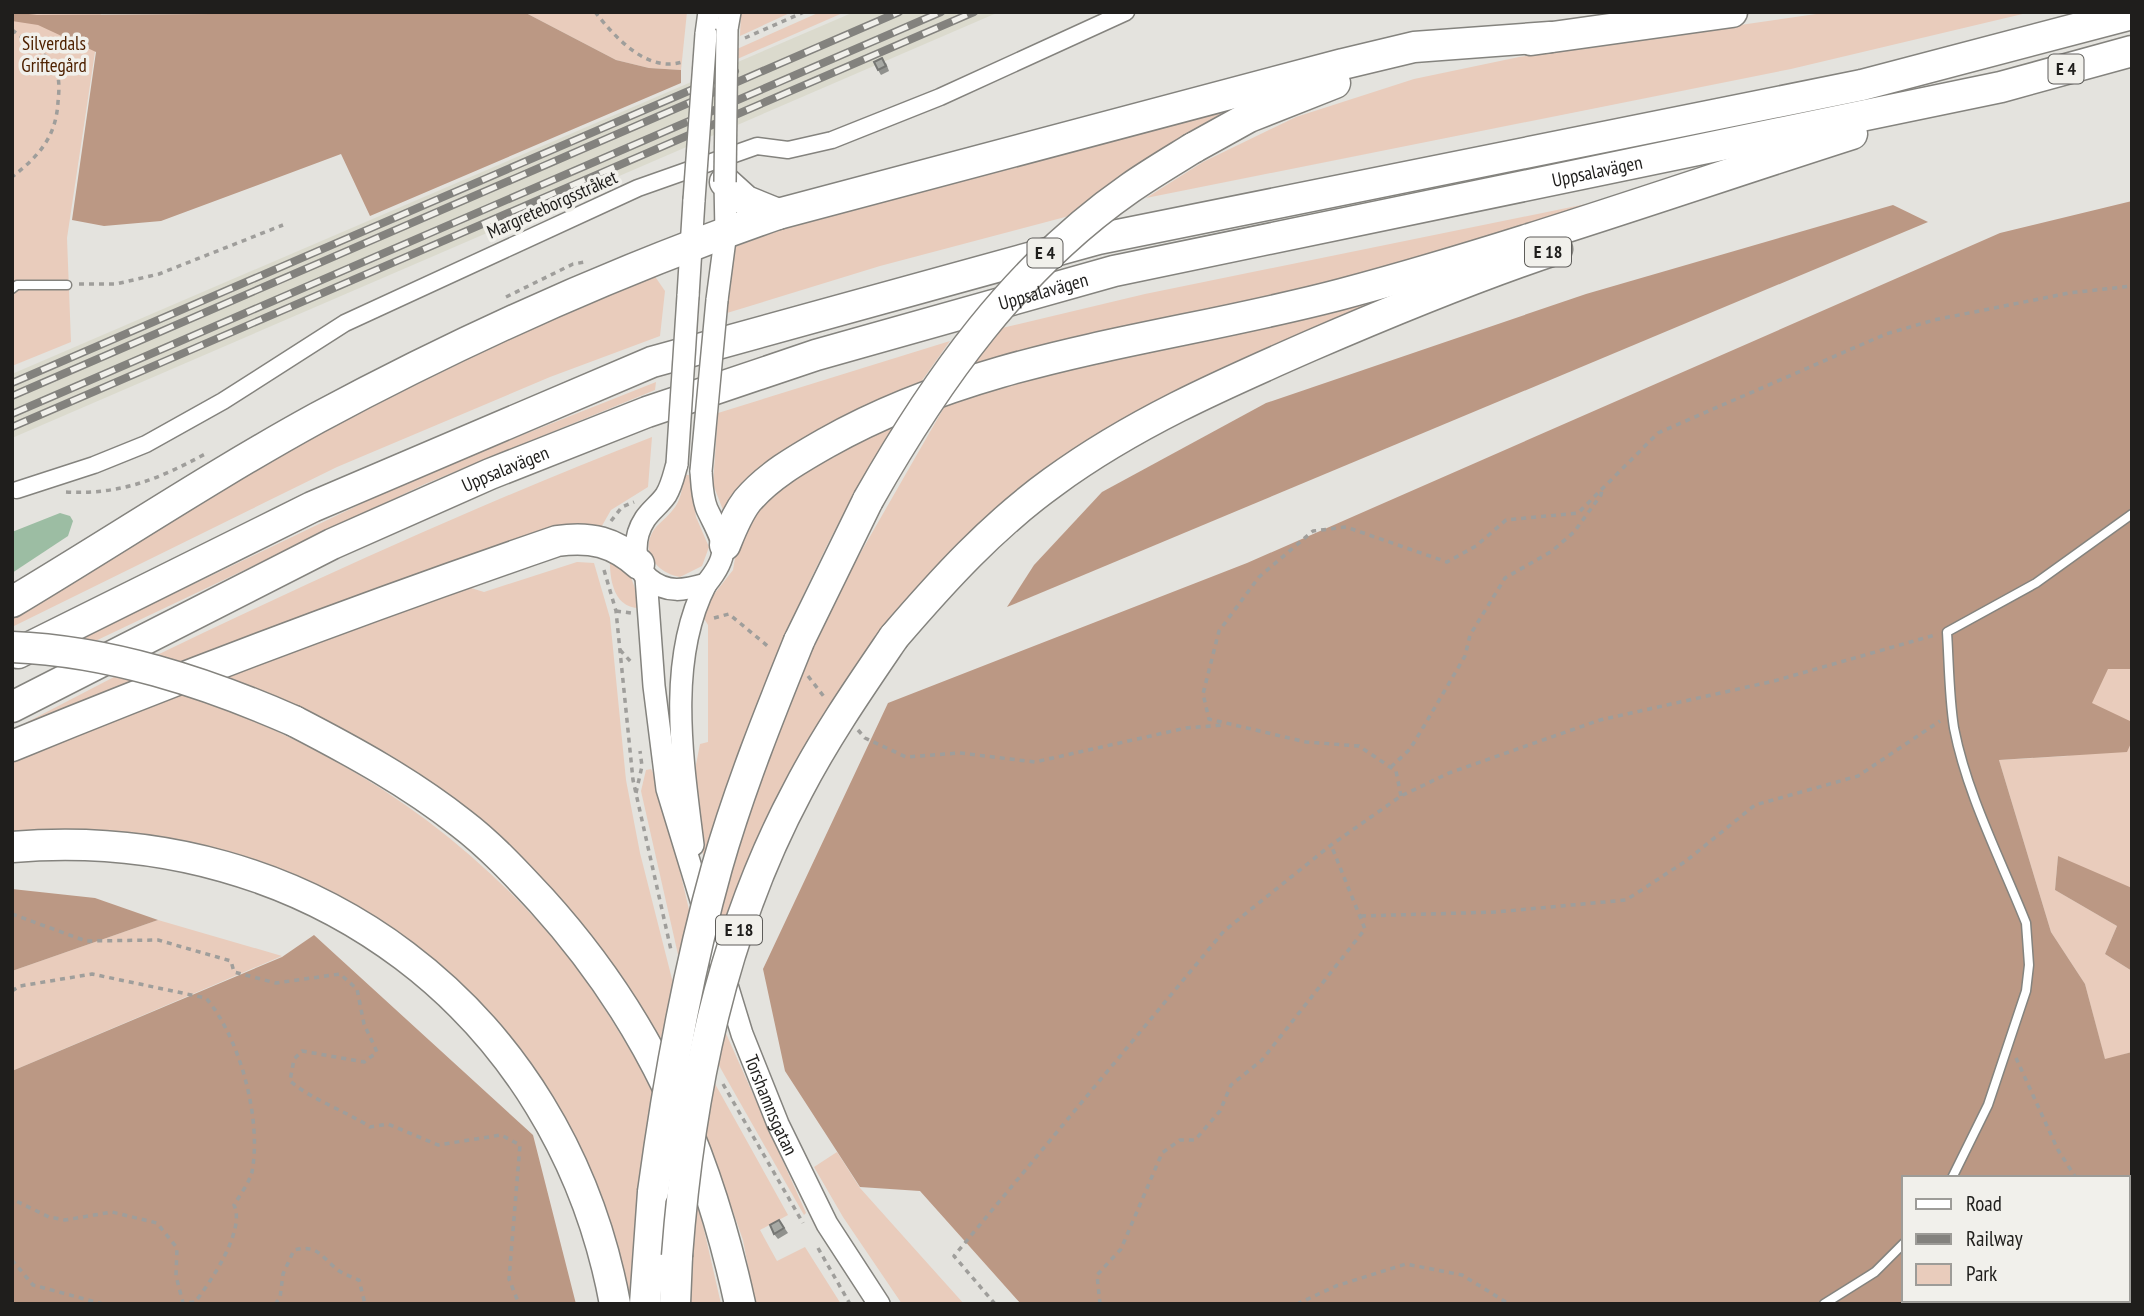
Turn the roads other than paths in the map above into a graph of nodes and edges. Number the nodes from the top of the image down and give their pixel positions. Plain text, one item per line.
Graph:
1 (709, 12) edge
2 (1126, 12) edge
3 (1732, 12) edge
4 (2132, 14) edge
5 (721, 25) edge
6 (1549, 37) junction
7 (2132, 51) edge
8 (2001, 87) junction
9 (725, 182) junction
10 (778, 214) junction
11 (726, 232) junction
12 (691, 245) junction
13 (67, 285) road end
14 (12, 289) edge
15 (17, 490) dead end
16 (2132, 514) edge
17 (725, 545) junction
18 (642, 571) junction
19 (706, 584) junction
20 (12, 602) edge
21 (12, 647) edge
22 (12, 656) edge
23 (12, 707) edge
24 (12, 746) edge
25 (12, 847) edge
26 (698, 889) junction
27 (1953, 1176) edge
28 (1902, 1245) edge
29 (615, 1304) edge
30 (645, 1304) edge
31 (675, 1304) edge
32 (740, 1304) edge
33 (879, 1304) edge
34 (1824, 1304) edge

1 - 5 street
2 - 15 street, Margreteborgsstråket
3 - 6 highway, E 18
4 - 22 highway, Uppsalavägen / E 4
5 - 9 street, bridge
5 - 12 street, Torshamnsgatan, bridge
6 - 10 highway
6 - 30 highway, E 18, bridge
7 - 8 highway, Uppsalavägen / E 4
8 - 17 highway
8 - 23 highway, Uppsalavägen / E 4
8 - 31 highway, E 18, bridge
9 - 10 highway
9 - 11 street
10 - 11 highway
11 - 12 highway
11 - 17 street, bridge
12 - 18 street, Torshamnsgatan, bridge
12 - 20 highway
13 - 14 lane
16 - 27 lane
17 - 19 street, Torshamnsgatan
18 - 19 street
18 - 24 highway
18 - 26 street, Torshamnsgatan
19 - 26 street, Torshamnsgatan
21 - 32 highway, bridge
25 - 29 highway
26 - 33 street, Torshamnsgatan
28 - 34 lane

